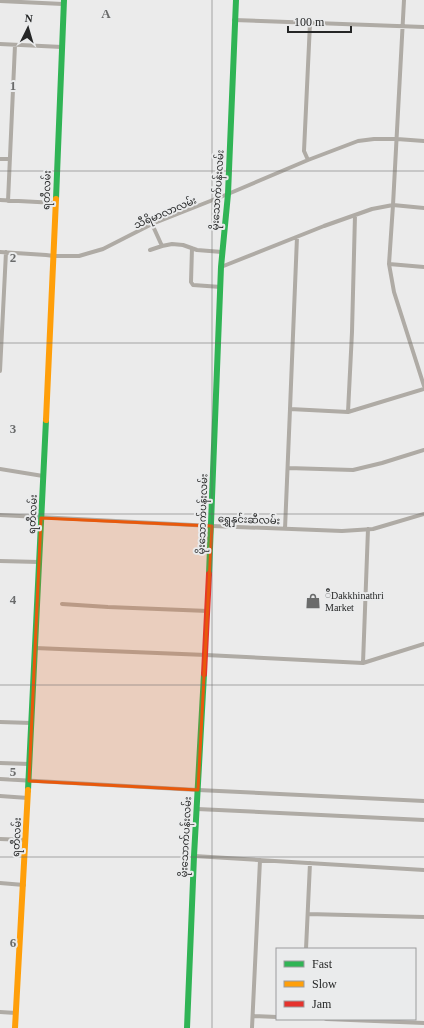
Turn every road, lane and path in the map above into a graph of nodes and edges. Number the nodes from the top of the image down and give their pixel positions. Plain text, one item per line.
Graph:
1 (236, 0) edge
2 (404, 0) edge
3 (0, 1) edge
4 (63, 2) edge
5 (234, 20) junction
6 (310, 23) junction
7 (402, 26) junction
8 (424, 27) edge
9 (0, 44) edge
10 (15, 45) junction
11 (62, 47) junction
12 (397, 139) junction
13 (424, 141) edge
14 (0, 159) edge
15 (10, 159) junction
16 (308, 160) junction
17 (228, 194) junction
18 (0, 200) edge
19 (8, 201) junction
20 (56, 202) junction
21 (394, 204) junction
22 (424, 208) edge
23 (355, 215) junction
24 (152, 224) junction
25 (297, 237) junction
26 (162, 246) junction
27 (192, 248) junction
28 (150, 250) dead end
29 (0, 252) edge
30 (6, 252) junction
31 (222, 252) junction
32 (54, 256) junction
33 (389, 264) junction
34 (222, 267) junction
35 (424, 267) edge
36 (221, 287) junction
37 (2, 303) edge
38 (1, 348) edge
39 (0, 371) edge
40 (424, 387) edge
41 (290, 410) junction
42 (348, 412) junction
43 (424, 450) edge
44 (288, 468) junction
45 (0, 469) edge
46 (43, 476) junction
47 (424, 514) edge
48 (0, 515) edge
49 (41, 518) junction
50 (212, 526) junction
51 (285, 529) junction
52 (368, 529) junction
53 (0, 561) edge
54 (39, 562) junction
55 (62, 604) dead end
56 (208, 610) junction
57 (424, 644) edge
58 (35, 648) junction
59 (206, 655) junction
60 (363, 663) junction
61 (0, 722) edge
62 (32, 723) junction
63 (0, 763) edge
64 (30, 764) junction
65 (0, 779) edge
66 (29, 781) junction
67 (198, 790) junction
68 (0, 796) edge
69 (28, 798) junction
70 (424, 802) edge
71 (197, 809) junction
72 (424, 820) edge
73 (0, 839) edge
74 (26, 840) junction
75 (194, 856) junction
76 (260, 860) junction
77 (310, 863) junction
78 (424, 870) edge
79 (0, 883) edge
80 (24, 885) junction
81 (308, 914) junction
82 (424, 917) edge
83 (306, 948) edge
84 (0, 1012) edge
85 (16, 1013) junction
86 (253, 1016) junction
87 (276, 1017) edge
88 (350, 1020) edge
89 (424, 1023) edge
90 (15, 1028) edge
91 (187, 1028) edge
92 (252, 1028) edge

1 - 5 street, မိုးသောက်ပန်းလမ်း
2 - 7 street
3 - 4 street
4 - 11 street, ရတီလမ်း
5 - 6 street
5 - 17 street, မိုးသောက်ပန်းလမ်း
6 - 7 street
6 - 16 street
7 - 8 street
7 - 12 street
9 - 10 street
10 - 11 street
10 - 15 street
11 - 20 street, ရတီလမ်း
12 - 13 street, သီရိမာလာလမ်း
12 - 16 street, သီရိမာလာလမ်း
12 - 21 street
14 - 15 street
15 - 19 street
16 - 17 street, သီရိမာလာလမ်း
17 - 24 street, သီရိမာလာလမ်း
17 - 31 street, မိုးသောက်ပန်းလမ်း
18 - 19 street
19 - 20 street
20 - 32 street, ရတီလမ်း
21 - 22 street
21 - 23 street
21 - 33 street
23 - 25 street
23 - 42 street
24 - 26 street
24 - 32 street, သီရိမာလာလမ်း
25 - 34 street
25 - 41 street
26 - 27 street
26 - 28 street
27 - 31 street
27 - 36 street
29 - 30 street, သီရိမာလာလမ်း
30 - 32 street, သီရိမာလာလမ်း
30 - 37 street
31 - 34 street, မိုးသောက်ပန်းလမ်း
32 - 46 street, ရတီလမ်း
33 - 35 street
33 - 40 street
34 - 36 street, မိုးသောက်ပန်းလမ်း
36 - 50 street, မိုးသောက်ပန်းလမ်း
37 - 38 street
38 - 39 street
40 - 42 street
41 - 42 street
41 - 44 street
43 - 44 street
44 - 51 street
45 - 46 street
46 - 49 street, ရတီလမ်း
47 - 52 street, ရွှေနှင်းဆီလမ်း
48 - 49 street, ရွှေနှင်းဆီလမ်း
49 - 50 street, ရွှေနှင်းဆီလမ်း
49 - 54 street, ရတီလမ်း
50 - 51 street, ရွှေနှင်းဆီလမ်း
50 - 56 street, မိုးသောက်ပန်းလမ်း
51 - 52 street, ရွှေနှင်းဆီလမ်း
52 - 60 street
53 - 54 street
54 - 58 street, ရတီလမ်း
55 - 56 street
56 - 59 street, မိုးသောက်ပန်းလမ်း
57 - 60 street
58 - 59 street
58 - 62 street, ရတီလမ်း
59 - 60 street
59 - 67 street, မိုးသောက်ပန်းလမ်း
61 - 62 street
62 - 64 street, ရတီလမ်း
63 - 64 street
64 - 66 street, ရတီလမ်း
65 - 66 street
66 - 67 street
66 - 69 street, ရတီလမ်း
67 - 70 street
67 - 71 street, မိုးသောက်ပန်းလမ်း
68 - 69 street
69 - 74 street, ရတီလမ်း
71 - 72 street
71 - 75 street, မိုးသောက်ပန်းလမ်း
73 - 74 street
74 - 80 street, ရတီလမ်း
75 - 76 street
75 - 91 street, မိုးသောက်ပန်းလမ်း
76 - 77 street
76 - 86 street
77 - 78 street
77 - 81 street
79 - 80 street
80 - 85 street, ရတီလမ်း
81 - 82 street
81 - 83 street
84 - 85 street
85 - 90 street, ရတီလမ်း
86 - 87 street
86 - 92 street
88 - 89 street

